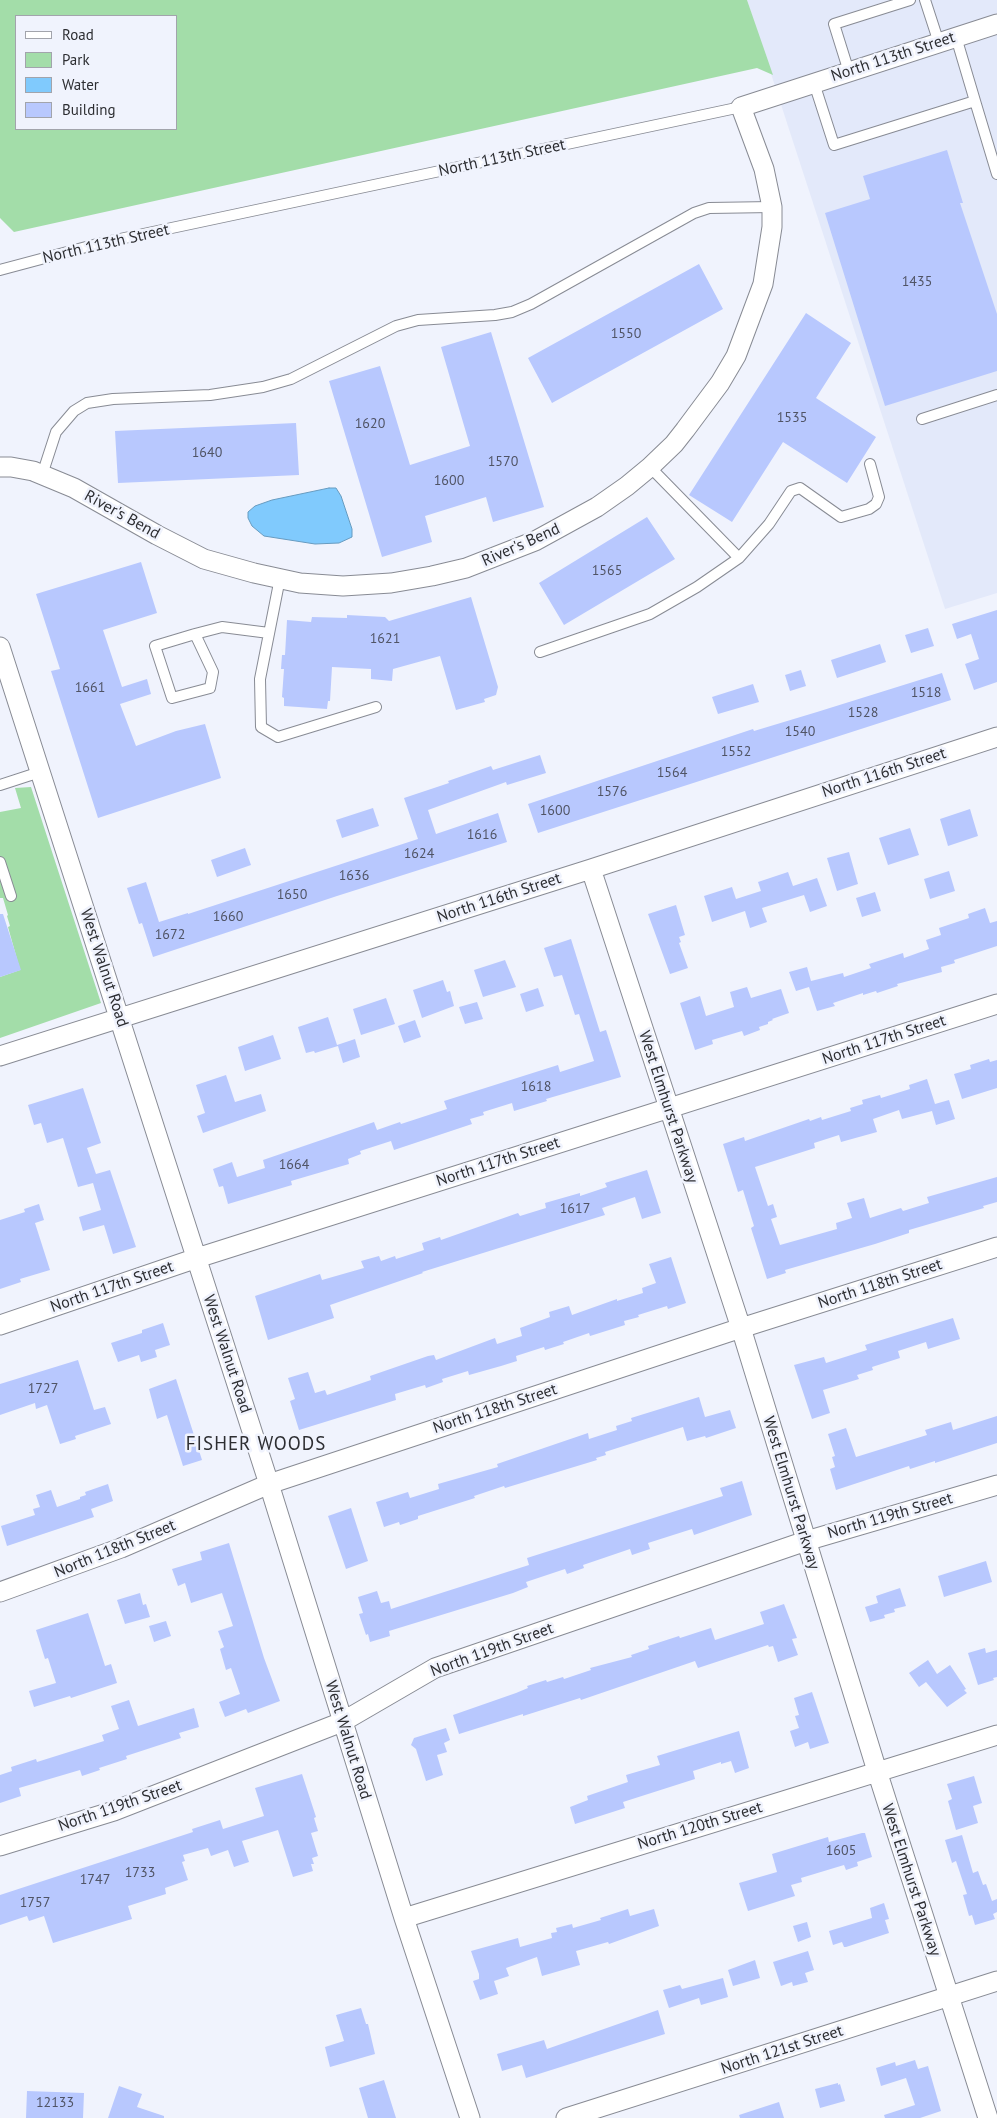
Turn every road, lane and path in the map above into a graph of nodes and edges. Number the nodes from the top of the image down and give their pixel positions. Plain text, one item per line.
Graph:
1 (910, 0) edge
2 (925, 0) edge
3 (997, 24) edge
4 (947, 40) junction
5 (849, 72) junction
6 (814, 83) junction
7 (975, 101) junction
8 (741, 107) junction
9 (997, 174) edge
10 (772, 207) junction
11 (0, 270) edge
12 (997, 396) edge
13 (922, 418) dead end
14 (870, 464) dead end
15 (0, 467) edge
16 (650, 467) junction
17 (42, 474) junction
18 (738, 558) junction
19 (280, 578) junction
20 (269, 633) junction
21 (195, 634) junction
22 (0, 647) edge
23 (540, 652) dead end
24 (376, 707) dead end
25 (997, 737) edge
26 (40, 772) junction
27 (0, 785) edge
28 (0, 862) edge
29 (590, 869) junction
30 (11, 896) dead end
31 (997, 1004) edge
32 (120, 1018) junction
33 (0, 1056) edge
34 (669, 1108) junction
35 (997, 1247) edge
36 (197, 1258) junction
37 (0, 1325) edge
38 (741, 1328) junction
39 (269, 1484) junction
40 (997, 1485) edge
41 (806, 1541) junction
42 (0, 1592) edge
43 (342, 1722) junction
44 (997, 1735) edge
45 (877, 1771) junction
46 (0, 1846) edge
47 (404, 1918) junction
48 (997, 1981) edge
49 (949, 1996) junction
50 (470, 2118) edge
51 (566, 2118) edge
52 (988, 2118) edge

1 - 5 lane
2 - 4 lane
3 - 4 street, North 113th Street
4 - 5 street, North 113th Street
4 - 7 lane
5 - 6 street, North 113th Street
6 - 7 lane
6 - 8 street, North 113th Street
7 - 9 lane
8 - 10 street, River's Bend
8 - 11 lane, North 113th Street
10 - 16 street, River's Bend
10 - 17 lane
12 - 13 lane
14 - 18 lane
15 - 17 street, River's Bend
16 - 18 lane
16 - 19 street, River's Bend
17 - 19 street, River's Bend
18 - 23 lane
19 - 20 lane
20 - 21 lane
20 - 24 lane
21 - 21 lane
22 - 26 street, West Walnut Road
25 - 29 street, North 116th Street
26 - 27 lane
26 - 32 street, West Walnut Road
28 - 30 lane
29 - 32 street, North 116th Street
29 - 34 street, West Elmhurst Parkway
31 - 34 street, North 117th Street
32 - 33 street, North 116th Street
32 - 36 street, West Walnut Road
34 - 36 street, North 117th Street
34 - 38 street, West Elmhurst Parkway
35 - 38 street, North 118th Street
36 - 37 street, North 117th Street
36 - 39 street, West Walnut Road
38 - 39 street, North 118th Street
38 - 41 street, West Elmhurst Parkway
39 - 42 street, North 118th Street
39 - 43 street, West Walnut Road
40 - 41 street, North 119th Street
41 - 43 street, North 119th Street
41 - 45 street, West Elmhurst Parkway
43 - 46 street, North 119th Street
43 - 47 street, West Walnut Road
44 - 45 street, North 120th Street
45 - 47 street, North 120th Street
45 - 49 street, West Elmhurst Parkway
47 - 50 street, West Walnut Road
48 - 49 street, North 121st Street
49 - 51 street, North 121st Street
49 - 52 street, West Elmhurst Parkway

